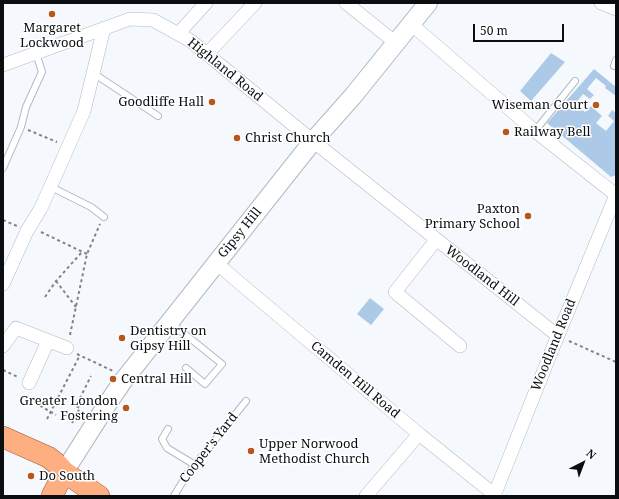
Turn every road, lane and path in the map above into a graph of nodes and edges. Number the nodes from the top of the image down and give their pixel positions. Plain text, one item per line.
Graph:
1 (206, 3) edge
2 (256, 3) edge
3 (346, 3) edge
4 (428, 3) edge
5 (601, 3) edge
6 (616, 9) edge
7 (411, 24) junction
8 (104, 28) junction
9 (178, 34) junction
10 (396, 43) junction
11 (36, 53) junction
12 (207, 54) junction
13 (3, 65) edge
14 (93, 73) junction
15 (575, 81) dead end
16 (158, 116) dead end
17 (21, 127) junction
18 (535, 131) junction
19 (313, 142) junction
20 (68, 147) junction
21 (3, 168) edge
22 (51, 187) junction
23 (616, 195) edge
24 (104, 216) joint
25 (30, 226) junction
26 (436, 240) junction
27 (82, 252) junction
28 (87, 254) junction
29 (216, 263) junction
30 (56, 281) junction
31 (3, 284) edge
32 (45, 297) dead end
33 (76, 307) junction
34 (170, 322) junction
35 (558, 336) junction
36 (48, 340) junction
37 (3, 346) edge
38 (460, 346) dead end
39 (67, 348) junction
40 (80, 355) junction
41 (616, 362) edge
42 (186, 368) dead end
43 (112, 370) dead end
44 (91, 376) dead end
45 (29, 383) dead end
46 (27, 398) dead end
47 (246, 400) dead end
48 (50, 412) junction
49 (56, 415) dead end
50 (47, 419) dead end
51 (72, 423) dead end
52 (168, 429) dead end
53 (419, 434) junction
54 (3, 437) edge
55 (195, 465) junction
56 (64, 472) junction
57 (52, 496) edge
58 (99, 496) edge
59 (174, 496) edge
60 (366, 496) edge
61 (494, 496) edge

1 - 9 street
2 - 12 street
3 - 10 street
4 - 7 street, Gipsy Hill
5 - 6 street
7 - 10 street, Gipsy Hill
7 - 18 street
8 - 9 street, Highland Road
8 - 11 street, Highland Road
8 - 14 street
9 - 12 street, Highland Road
10 - 19 street, Gipsy Hill
11 - 13 street, Highland Road
11 - 17 lane
12 - 19 street, Highland Road
14 - 16 lane
14 - 20 street
15 - 18 lane
17 - 20 path
17 - 21 lane
18 - 23 street
19 - 26 street, Woodland Hill
19 - 29 street, Gipsy Hill
20 - 22 street
22 - 24 lane
22 - 25 street
23 - 35 street, Woodland Road
24 - 28 path
25 - 27 path
25 - 31 street
26 - 35 street, Woodland Hill
26 - 38 street
27 - 28 path
27 - 30 path
28 - 33 path
29 - 34 street, Gipsy Hill
29 - 53 street, Camden Hill Road
30 - 32 path
30 - 33 path
33 - 39 path
34 - 42 lane
34 - 56 street, Gipsy Hill
35 - 41 path
35 - 61 street, Woodland Road
36 - 37 street
36 - 39 street
36 - 45 street
39 - 40 path
40 - 43 path
40 - 48 path
44 - 51 path
46 - 48 path
47 - 55 lane, Cooper's Yard
48 - 49 path
48 - 50 path
52 - 55 lane
53 - 60 street
53 - 61 street, Camden Hill Road
54 - 56 main road
55 - 59 lane, Cooper's Yard
56 - 57 main road
56 - 58 main road

